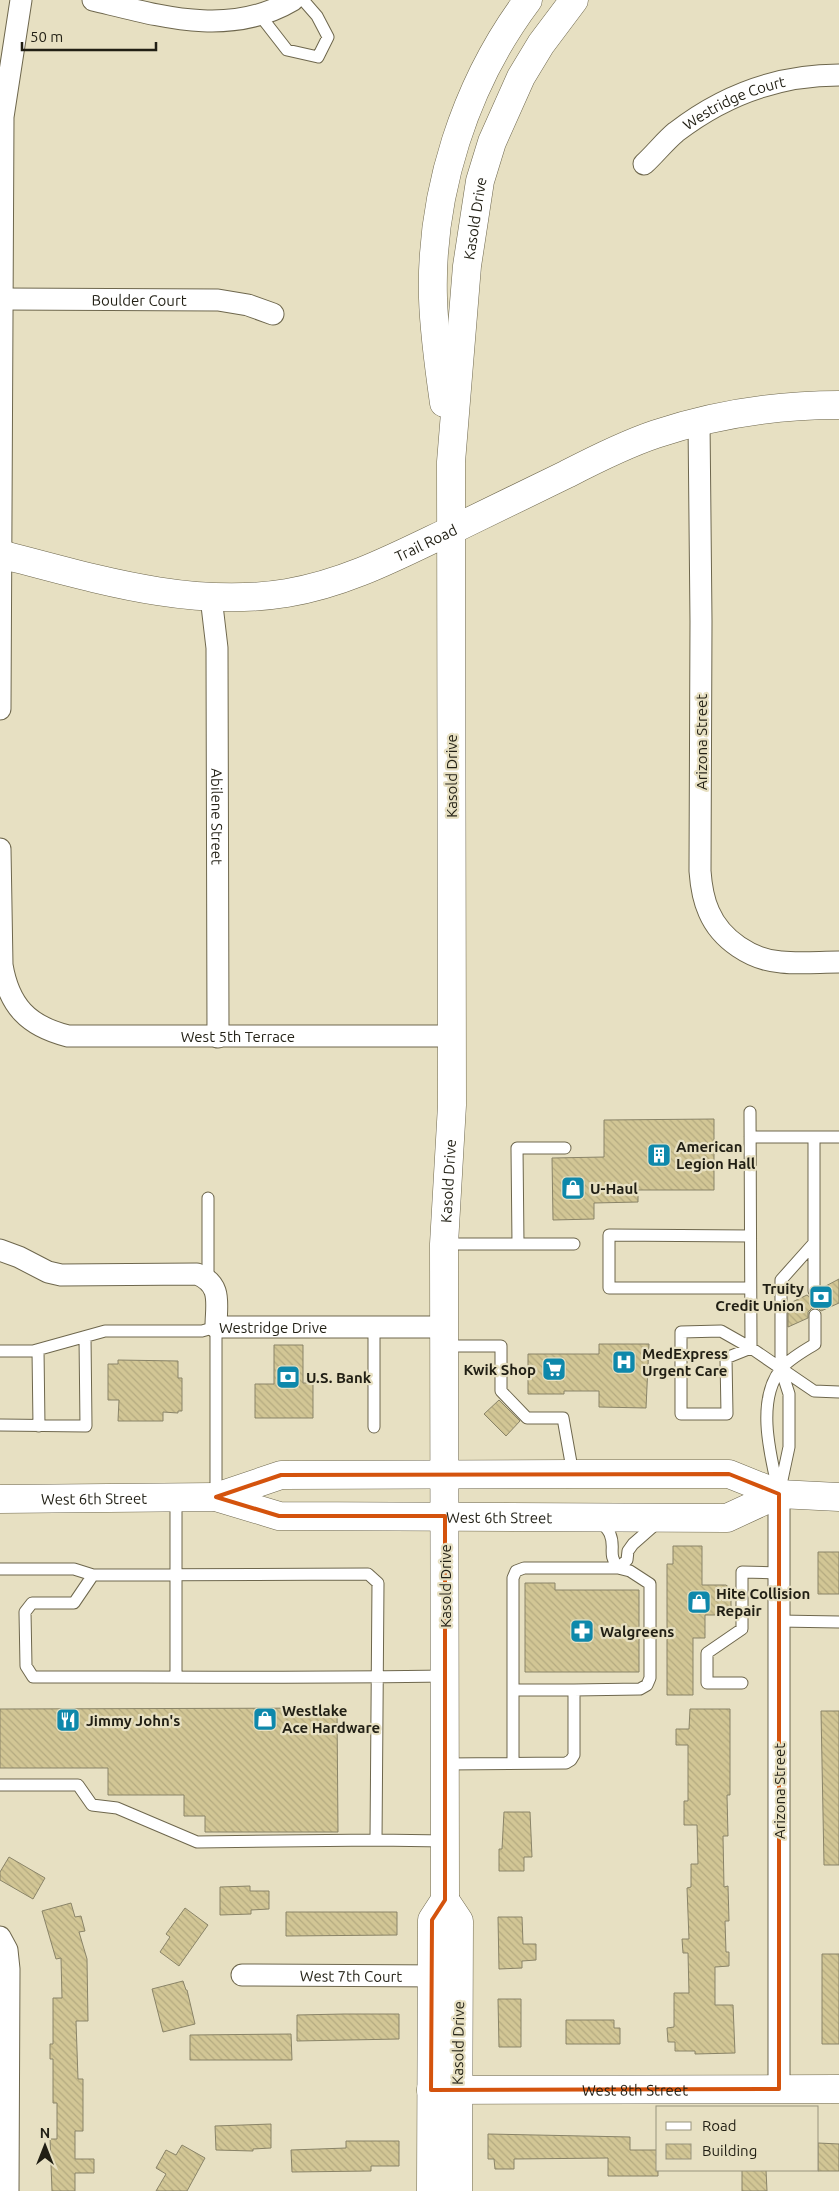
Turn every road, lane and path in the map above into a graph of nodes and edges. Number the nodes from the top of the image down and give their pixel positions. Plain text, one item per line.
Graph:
1 (21, 0) edge
2 (93, 0) edge
3 (293, 0) edge
4 (303, 0) edge
5 (528, 0) edge
6 (574, 0) edge
7 (259, 14) junction
8 (839, 75) edge
9 (644, 164) dead end
10 (1, 300) edge
11 (273, 314) dead end
12 (839, 406) edge
13 (699, 422) junction
14 (451, 462) junction
15 (451, 530) junction
16 (0, 554) edge
17 (211, 597) junction
18 (0, 709) edge
19 (0, 849) edge
20 (839, 962) edge
21 (452, 1036) junction
22 (218, 1037) junction
23 (750, 1112) dead end
24 (750, 1137) junction
25 (814, 1137) junction
26 (839, 1137) edge
27 (565, 1148) dead end
28 (208, 1198) dead end
29 (750, 1236) junction
30 (814, 1243) junction
31 (444, 1244) junction
32 (518, 1244) junction
33 (574, 1244) dead end
34 (0, 1250) edge
35 (208, 1279) junction
36 (750, 1288) junction
37 (814, 1291) dead end
38 (815, 1314) dead end
39 (216, 1327) junction
40 (374, 1327) junction
41 (85, 1337) junction
42 (445, 1337) junction
43 (751, 1348) junction
44 (38, 1350) junction
45 (0, 1352) edge
46 (781, 1369) junction
47 (839, 1392) edge
48 (0, 1425) edge
49 (39, 1426) junction
50 (374, 1427) dead end
51 (573, 1474) junction
52 (445, 1475) junction
53 (779, 1494) junction
54 (216, 1497) junction
55 (839, 1497) edge
56 (176, 1498) junction
57 (0, 1499) edge
58 (445, 1516) junction
59 (597, 1518) junction
60 (664, 1518) junction
61 (618, 1568) junction
62 (0, 1569) edge
63 (779, 1573) junction
64 (93, 1575) junction
65 (176, 1575) junction
66 (779, 1621) junction
67 (839, 1622) edge
68 (176, 1676) junction
69 (378, 1676) junction
70 (445, 1676) junction
71 (742, 1683) dead end
72 (513, 1690) junction
73 (574, 1690) junction
74 (513, 1763) junction
75 (445, 1764) junction
76 (0, 1785) edge
77 (376, 1840) junction
78 (445, 1841) junction
79 (445, 1900) junction
80 (2, 1939) edge
81 (242, 1975) dead end
82 (431, 1976) junction
83 (459, 1976) junction
84 (780, 2089) junction
85 (839, 2089) edge
86 (431, 2090) junction
87 (458, 2090) junction
88 (8, 2191) edge
89 (431, 2191) edge
90 (458, 2191) edge

1 - 10 street
2 - 7 street
3 - 7 street
4 - 7 lane
5 - 14 main road, Kasold Drive
6 - 14 main road, Kasold Drive
8 - 9 street, Westridge Court
10 - 11 street, Boulder Court
10 - 16 street
12 - 13 main road, Trail Road
13 - 15 main road, Trail Road
13 - 20 street, Arizona Street
14 - 15 main road, Kasold Drive
15 - 17 main road, Trail Road
15 - 21 main road, Kasold Drive
16 - 17 main road, Trail Road
16 - 18 street
17 - 22 street, Abilene Street
19 - 22 street, West 5th Terrace
21 - 22 street, West 5th Terrace
21 - 31 main road, Kasold Drive
23 - 24 lane
24 - 25 lane
24 - 29 lane
25 - 26 lane
25 - 30 lane
27 - 32 lane
28 - 35 lane
29 - 36 lane
29 - 36 lane
30 - 37 lane
30 - 46 lane
31 - 32 lane
31 - 42 main road, Kasold Drive
32 - 33 lane
34 - 35 street
35 - 39 street, Westridge Drive
36 - 43 lane
38 - 46 lane
39 - 40 street, Westridge Drive
39 - 41 lane
39 - 54 lane
40 - 42 street, Westridge Drive
40 - 50 lane
41 - 44 lane
41 - 49 lane
42 - 51 lane
42 - 52 main road, Kasold Drive
43 - 43 lane
43 - 46 lane
44 - 45 lane
44 - 49 lane
46 - 47 lane
46 - 53 lane
46 - 53 lane
48 - 49 lane
51 - 52 main road, West 6th Street
51 - 53 main road, West 6th Street
52 - 54 main road, West 6th Street
52 - 58 main road, Kasold Drive
53 - 55 main road, West 6th Street
53 - 60 main road, West 6th Street
53 - 63 street, Arizona Street
54 - 56 main road, West 6th Street
54 - 58 main road, West 6th Street
56 - 57 main road, West 6th Street
56 - 65 lane
58 - 59 main road, West 6th Street
58 - 70 main road, Kasold Drive
59 - 60 main road, West 6th Street
59 - 61 lane
60 - 61 lane
61 - 72 lane
61 - 73 lane
62 - 64 lane
63 - 66 street, Arizona Street
63 - 71 lane
64 - 65 lane
64 - 68 lane
65 - 68 lane
65 - 69 lane
66 - 67 lane
66 - 84 street, Arizona Street
68 - 69 lane
69 - 70 lane
69 - 77 lane
70 - 75 main road, Kasold Drive
72 - 73 lane
72 - 74 lane
73 - 74 lane
74 - 75 lane
75 - 78 main road, Kasold Drive
76 - 77 lane
77 - 78 lane
78 - 79 main road, Kasold Drive
79 - 82 main road, Kasold Drive
79 - 83 main road, Kasold Drive
80 - 88 street
81 - 82 street, West 7th Court
82 - 83 street, West 7th Court
82 - 86 main road, Kasold Drive
83 - 87 main road, Kasold Drive
84 - 85 main road, West 8th Street
84 - 87 main road, West 8th Street
86 - 87 main road, West 8th Street
86 - 89 main road, Kasold Drive
87 - 90 main road, Kasold Drive

